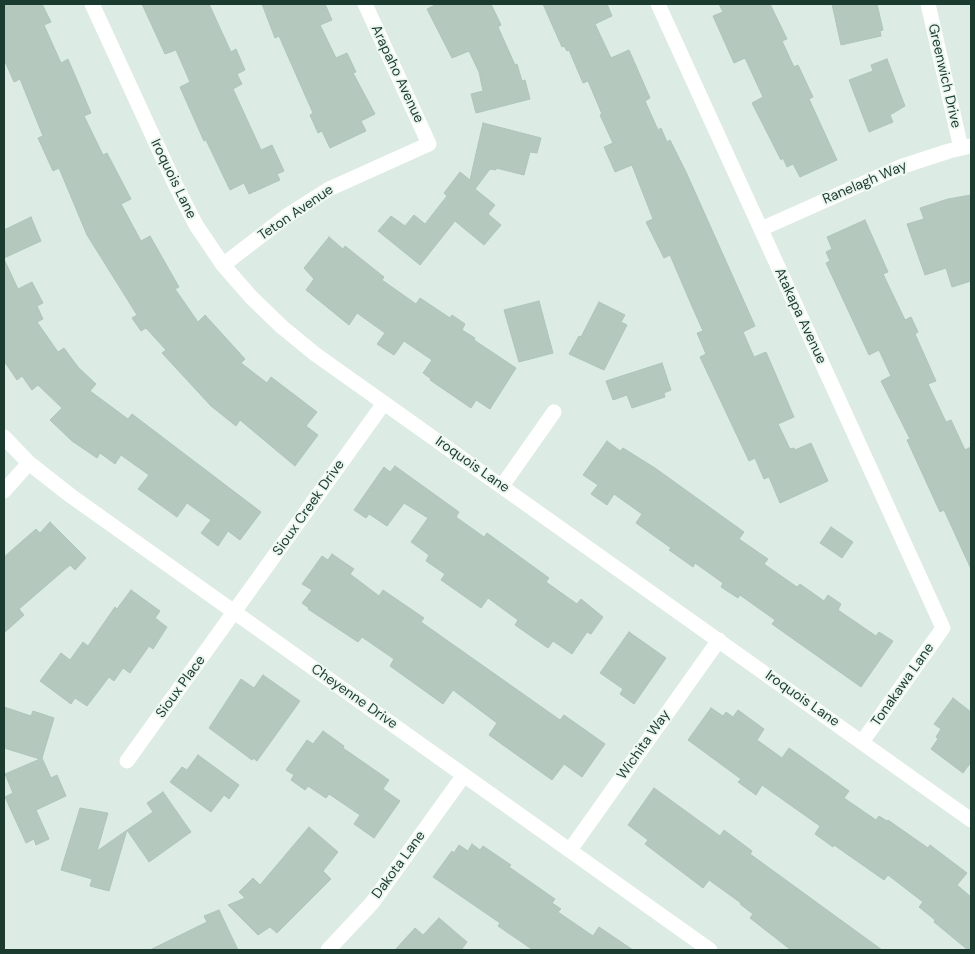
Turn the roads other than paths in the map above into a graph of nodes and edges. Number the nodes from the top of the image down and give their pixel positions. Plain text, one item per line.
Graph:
1 (92, 4) edge
2 (365, 4) edge
3 (658, 4) edge
4 (928, 4) edge
5 (429, 144) joint
6 (966, 147) edge
7 (761, 229) junction
8 (223, 265) junction
9 (384, 403) junction
10 (554, 412) dead end
11 (4, 436) edge
12 (30, 463) junction
13 (502, 486) junction
14 (4, 491) edge
15 (235, 612) junction
16 (943, 628) joint
17 (719, 640) junction
18 (862, 742) junction
19 (127, 761) dead end
20 (464, 775) junction
21 (971, 820) edge
22 (570, 850) junction
23 (328, 950) edge
24 (710, 950) edge

1 - 8 street, Iroquois Lane
2 - 5 street, Arapaho Avenue
3 - 7 street, Atakapa Avenue
4 - 6 street, Greenwich Drive
5 - 8 street, Teton Avenue
6 - 7 street, Ranelagh Way
7 - 16 street, Atakapa Avenue
8 - 9 street, Iroquois Lane
9 - 13 street, Iroquois Lane
9 - 15 street, Sioux Creek Drive
10 - 13 street
11 - 12 street, Cheyenne Drive
12 - 14 street
12 - 15 street, Cheyenne Drive
13 - 17 street, Iroquois Lane
15 - 19 street, Sioux Place
15 - 20 street, Cheyenne Drive
16 - 18 street, Tonakawa Lane
17 - 18 street, Iroquois Lane
17 - 22 street, Wichita Way
18 - 21 street, Iroquois Lane
20 - 22 street, Cheyenne Drive
20 - 23 street, Dakota Lane
22 - 24 street, Cheyenne Drive

